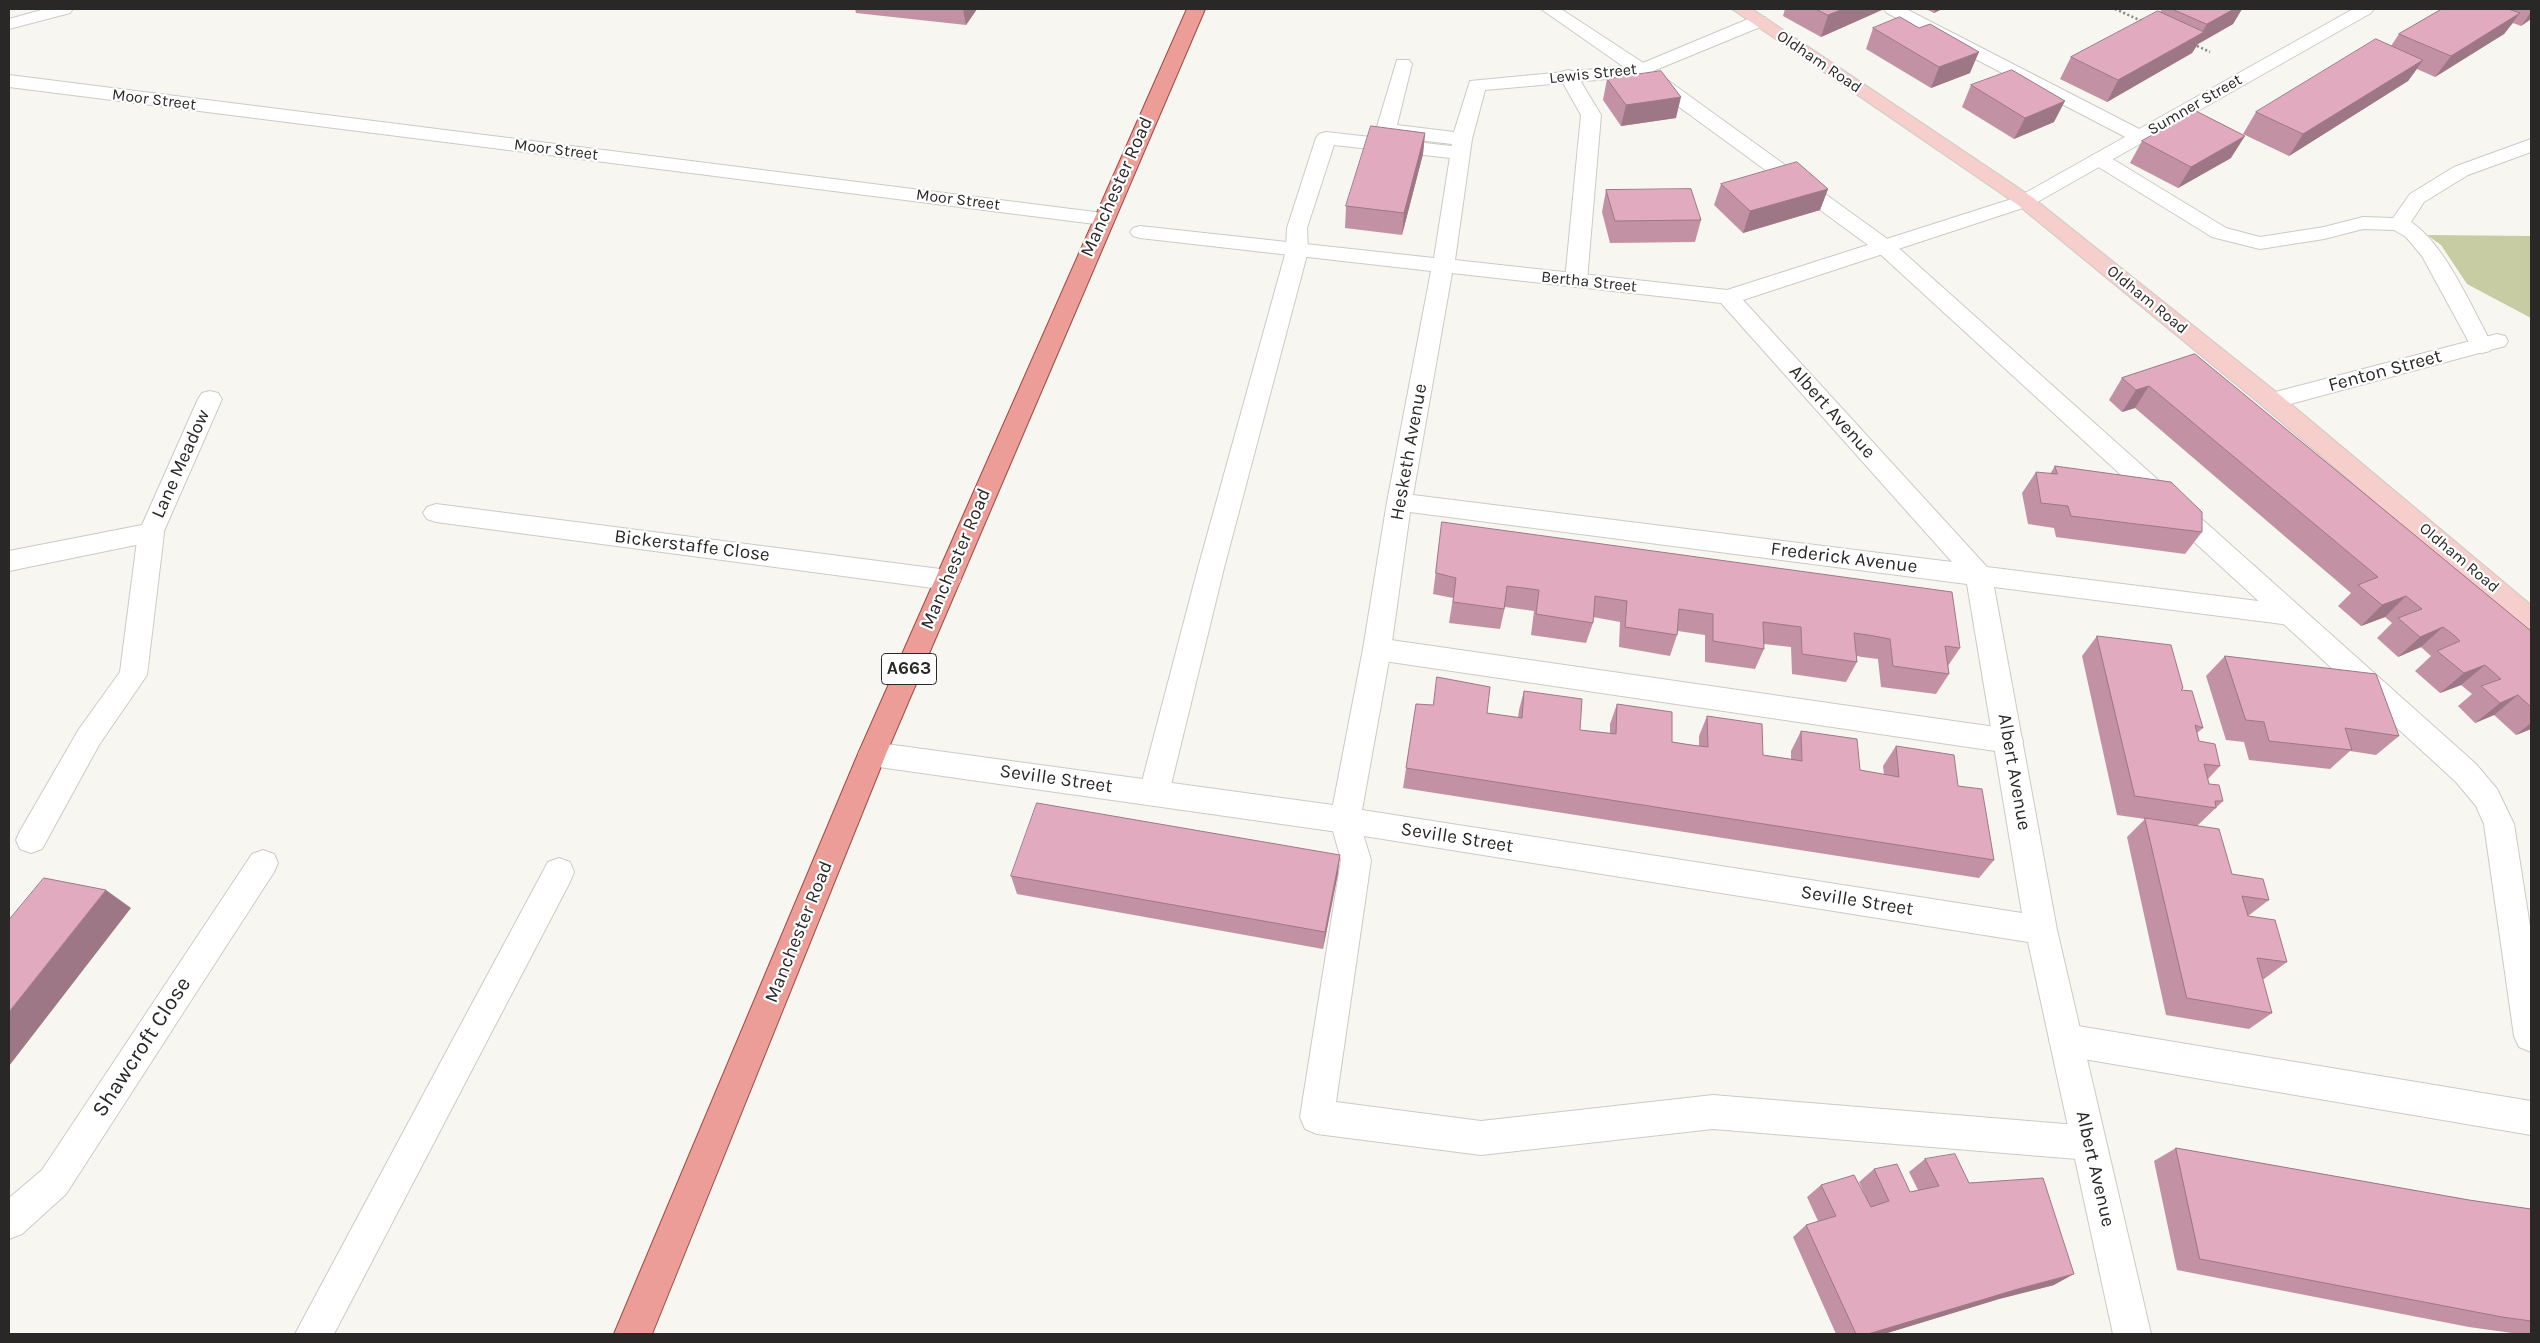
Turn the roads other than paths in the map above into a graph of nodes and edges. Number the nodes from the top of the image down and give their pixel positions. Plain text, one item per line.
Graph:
1 (64, 9) edge
2 (1196, 9) edge
3 (1550, 9) edge
4 (1893, 9) edge
5 (2365, 9) edge
6 (1750, 13) edge
7 (9, 24) edge
8 (1403, 64) dead end
9 (1641, 70) junction
10 (1568, 76) junction
11 (9, 81) edge
12 (1477, 85) joint
13 (2140, 137) junction
14 (2531, 145) edge
15 (1461, 146) junction
16 (2100, 160) junction
17 (2026, 201) junction
18 (1103, 219) junction
19 (2399, 224) junction
20 (1140, 232) dead end
21 (1886, 248) junction
22 (1297, 250) junction
23 (1443, 266) junction
24 (1576, 280) junction
25 (1728, 296) junction
26 (210, 400) dead end
27 (2272, 401) junction
28 (1399, 502) junction
29 (436, 513) dead end
30 (151, 533) junction
31 (9, 560) edge
32 (1979, 575) junction
33 (948, 580) junction
34 (2290, 615) junction
35 (2531, 620) edge
36 (1377, 649) junction
37 (2009, 741) junction
38 (872, 754) junction
39 (1154, 793) junction
40 (1345, 820) junction
41 (31, 840) dead end
42 (263, 862) dead end
43 (559, 872) dead end
44 (2041, 930) junction
45 (2531, 1036) edge
46 (2066, 1040) junction
47 (2531, 1118) edge
48 (2089, 1143) junction
49 (9, 1220) edge
50 (314, 1334) edge
51 (633, 1334) edge
52 (2132, 1334) edge

1 - 7 street
2 - 18 main road, Manchester Road / A663
3 - 9 street
4 - 13 street
5 - 13 street, Sumner Street
6 - 9 street, Lewis Street
6 - 17 main road, Oldham Road
8 - 15 street
9 - 10 street, Lewis Street
9 - 21 street
10 - 12 street, Lewis Street
10 - 24 street
11 - 18 street, Moor Street
12 - 15 street, Hesketh Avenue
13 - 16 street, Sumner Street
14 - 19 street
15 - 22 street
15 - 23 street, Hesketh Avenue
16 - 17 street, Sumner Street
16 - 19 street
17 - 21 street, Bertha Street
17 - 27 main road, Oldham Road
18 - 33 main road, Manchester Road / A663
19 - 27 street, Fenton Street
20 - 22 street, Bertha Street
21 - 25 street, Bertha Street
21 - 34 street
22 - 23 street, Bertha Street
22 - 39 street
23 - 24 street, Bertha Street
23 - 28 street, Hesketh Avenue
24 - 25 street, Bertha Street
25 - 32 street, Albert Avenue
26 - 30 street, Lane Meadow
27 - 35 main road, Oldham Road
28 - 32 street, Frederick Avenue
28 - 36 street, Hesketh Avenue
29 - 33 street, Bickerstaffe Close
30 - 31 street, Lane Meadow
30 - 41 street
32 - 34 street, Frederick Avenue
32 - 37 street, Albert Avenue
33 - 38 main road, Manchester Road / A663
34 - 45 street
36 - 37 street
36 - 40 street, Hesketh Avenue
37 - 44 street, Albert Avenue
38 - 39 street, Seville Street
38 - 51 main road, Manchester Road / A663
39 - 40 street, Seville Street
40 - 44 street, Seville Street
40 - 48 street
42 - 49 street, Shawcroft Close
43 - 50 street
44 - 46 street, Albert Avenue
46 - 47 street
46 - 48 street, Albert Avenue
48 - 52 street, Albert Avenue

